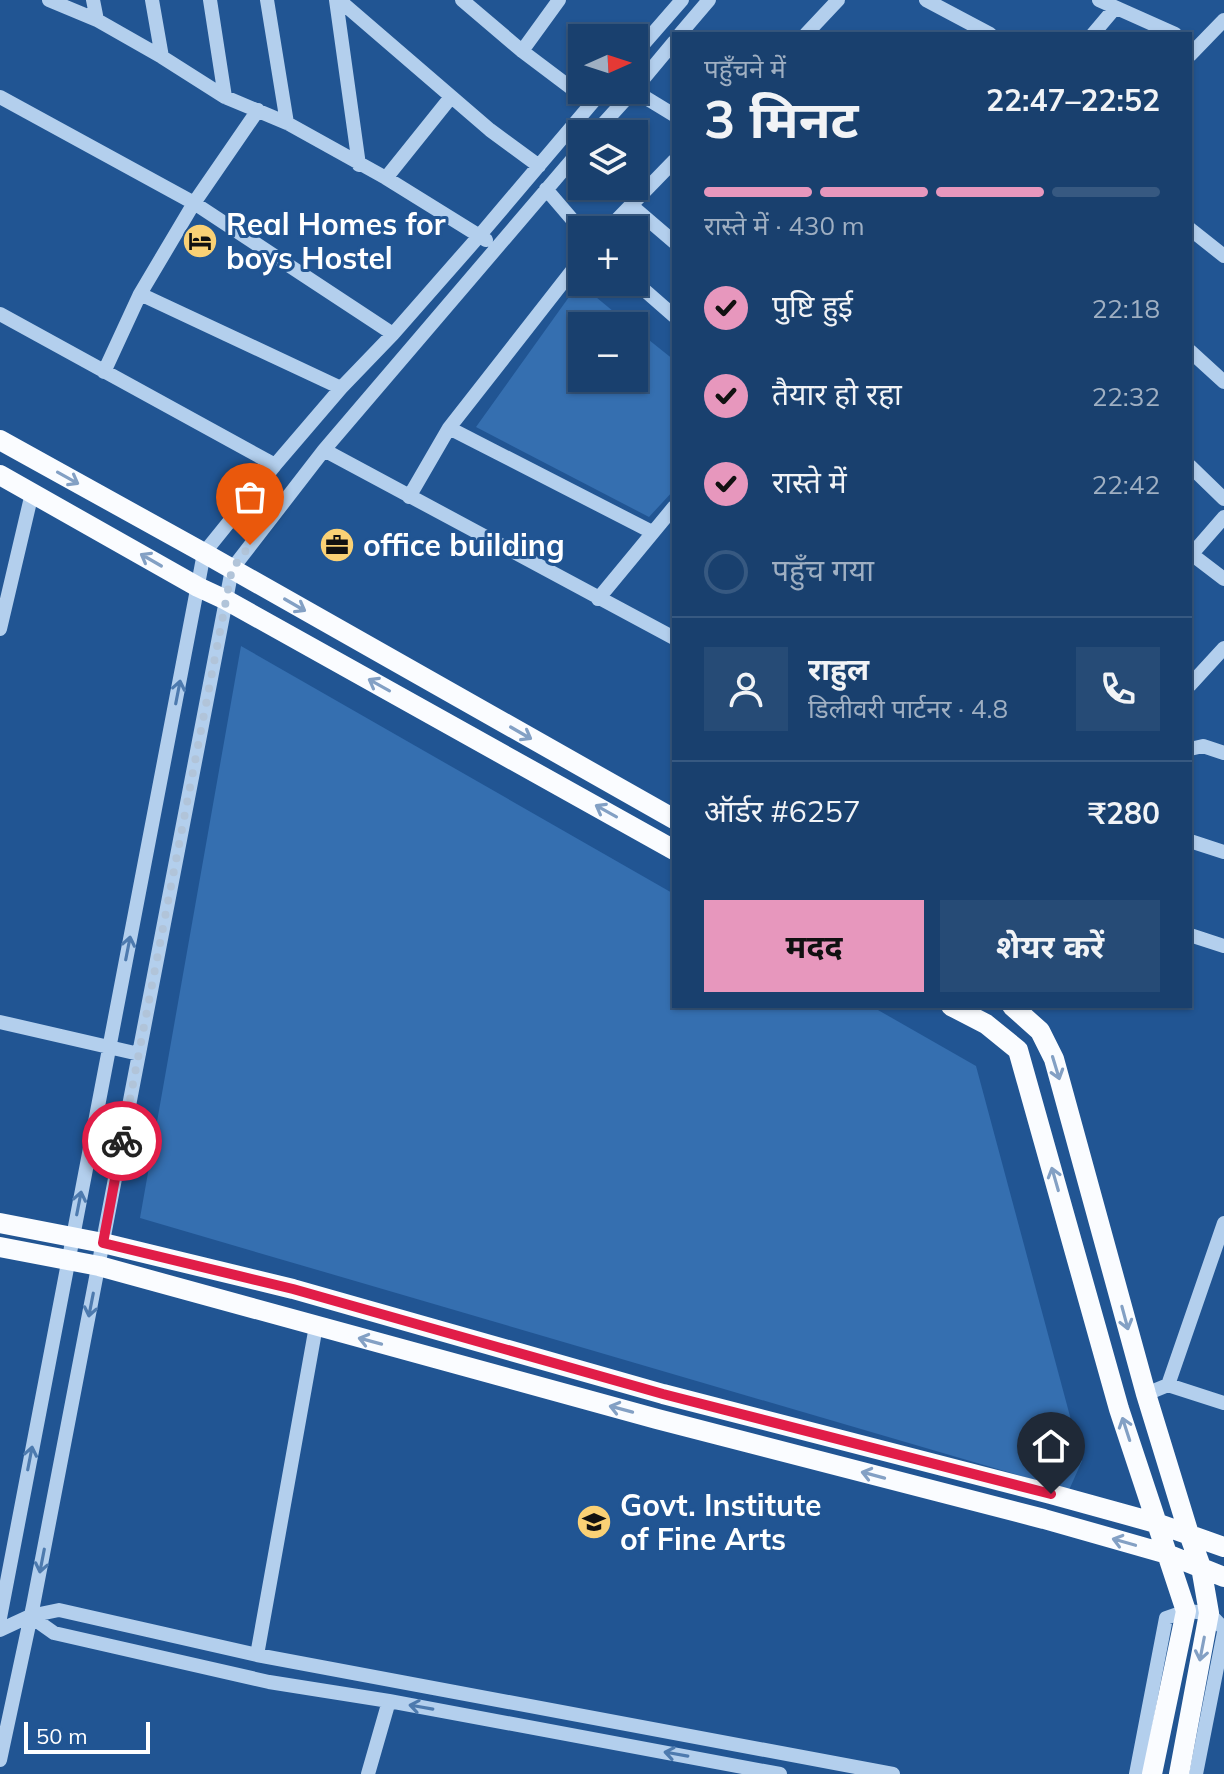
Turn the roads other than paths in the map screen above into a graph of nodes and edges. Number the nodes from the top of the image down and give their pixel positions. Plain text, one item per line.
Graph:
1 (49, 0) edge
2 (93, 0) edge
3 (152, 0) edge
4 (210, 0) edge
5 (267, 0) edge
6 (338, 0) edge
7 (462, 0) edge
8 (559, 0) edge
9 (682, 0) edge
10 (709, 0) edge
11 (838, 0) edge
12 (926, 0) edge
13 (1099, 0) edge
14 (1115, 8) junction
15 (97, 20) junction
16 (1224, 20) edge
17 (682, 32) edge
18 (813, 32) edge
19 (986, 32) edge
20 (1095, 32) edge
21 (1170, 32) edge
22 (648, 39) edge
23 (672, 44) edge
24 (1193, 46) edge
25 (522, 51) junction
26 (162, 57) junction
27 (648, 73) edge
28 (568, 86) edge
29 (0, 97) edge
30 (225, 97) junction
31 (451, 97) junction
32 (648, 99) edge
33 (590, 104) edge
34 (621, 104) edge
35 (258, 110) junction
36 (672, 114) edge
37 (607, 120) edge
38 (287, 123) junction
39 (672, 163) edge
40 (568, 164) edge
41 (359, 165) junction
42 (539, 166) junction
43 (386, 178) junction
44 (546, 189) junction
45 (194, 203) junction
46 (632, 206) junction
47 (569, 216) edge
48 (622, 216) edge
49 (1192, 231) edge
50 (480, 235) junction
51 (672, 240) edge
52 (497, 248) junction
53 (1224, 256) edge
54 (568, 276) edge
55 (648, 293) edge
56 (140, 294) junction
57 (0, 314) edge
58 (672, 314) edge
59 (393, 334) junction
60 (1192, 353) edge
61 (104, 372) junction
62 (1224, 382) edge
63 (341, 388) junction
64 (449, 428) junction
65 (0, 440) edge
66 (324, 450) junction
67 (275, 465) junction
68 (1192, 468) edge
69 (0, 475) edge
70 (32, 493) junction
71 (409, 497) junction
72 (1224, 499) edge
73 (672, 509) edge
74 (1224, 517) edge
75 (652, 532) junction
76 (204, 553) junction
77 (1192, 553) edge
78 (1192, 555) edge
79 (232, 569) junction
80 (1224, 579) edge
81 (198, 587) junction
82 (598, 599) junction
83 (226, 600) junction
84 (0, 629) edge
85 (672, 637) edge
86 (1224, 648) edge
87 (1192, 683) edge
88 (1192, 749) edge
89 (1224, 753) edge
90 (672, 818) edge
91 (1192, 842) edge
92 (672, 849) edge
93 (1224, 852) edge
94 (1192, 936) edge
95 (1224, 946) edge
96 (955, 1008) edge
97 (1014, 1008) edge
98 (0, 1022) edge
99 (109, 1047) junction
100 (139, 1054) junction
101 (0, 1223) edge
102 (1224, 1224) edge
103 (73, 1238) junction
104 (103, 1243) junction
105 (0, 1247) edge
106 (68, 1261) junction
107 (99, 1266) junction
108 (316, 1326) junction
109 (1168, 1385) junction
110 (1146, 1394) junction
111 (1224, 1403) edge
112 (1156, 1523) junction
113 (1189, 1534) junction
114 (1224, 1547) edge
115 (1167, 1554) junction
116 (1201, 1567) junction
117 (1224, 1577) edge
118 (1186, 1611) junction
119 (1209, 1613) junction
120 (30, 1616) junction
121 (0, 1618) edge
122 (0, 1630) edge
123 (1224, 1630) edge
124 (257, 1655) junction
125 (389, 1701) junction
126 (0, 1760) edge
127 (740, 1770) edge
128 (368, 1774) edge
129 (780, 1774) edge
130 (893, 1774) edge
131 (1136, 1774) edge
132 (1152, 1774) edge
133 (1179, 1774) edge
134 (1196, 1774) edge

1 - 15 street
2 - 15 street
3 - 26 street
4 - 30 street
5 - 38 street
6 - 31 street
6 - 41 street
7 - 25 street
8 - 25 street
9 - 22 street
10 - 17 street
11 - 18 street
12 - 19 street
13 - 14 street
14 - 20 street
14 - 21 street
15 - 26 street
16 - 24 street
23 - 27 street
25 - 28 street
26 - 30 street
29 - 45 street
30 - 35 street
31 - 42 street
31 - 43 street
32 - 36 street
33 - 42 street
34 - 37 street
35 - 38 street
35 - 45 street
38 - 41 street
39 - 46 street
40 - 44 street
41 - 43 street
42 - 50 street
43 - 50 street
44 - 47 street
44 - 52 street
45 - 56 street
45 - 59 street
46 - 48 street
46 - 51 street
49 - 53 street
50 - 52 street
50 - 59 street
52 - 66 street
54 - 64 street
55 - 58 street
56 - 61 street
56 - 63 street
57 - 61 street
59 - 63 street
60 - 62 street
61 - 67 street
63 - 67 street
64 - 71 street
64 - 75 street
65 -> 76 main road
66 - 71 street
66 - 79 street
67 - 76 street
68 - 72 street
69 - 70 main road
81 -> 70 main road
70 - 84 street
71 - 82 street
73 - 75 street
74 - 77 street
75 - 82 street
76 - 79 main road
76 - 81 street
78 - 80 street
79 - 83 street
79 -> 90 main road
81 - 83 main road
99 -> 81 street
82 - 85 street
92 -> 83 main road
83 - 100 street
86 - 87 street
88 - 89 street
91 - 93 street
94 - 95 street
112 -> 96 main road
97 -> 110 main road
98 - 99 street
99 - 100 street
103 -> 99 street
100 - 104 street
101 - 103 main road
102 - 109 street
103 - 104 main road
103 - 106 street
104 - 107 street
104 - 112 main road
105 - 106 main road
106 - 107 main road
121 -> 106 street
107 - 108 main road
107 -> 120 street
115 -> 108 main road
108 - 124 street
109 - 110 street
109 - 111 street
110 - 113 main road
112 - 113 main road
112 - 115 main road
113 - 114 main road
113 - 116 main road
115 - 116 main road
115 - 118 main road
116 - 117 main road
116 - 119 main road
118 - 119 street
118 - 131 street
118 - 132 main road
119 - 123 street
119 -> 133 main road
120 - 122 street
120 - 124 street
120 - 125 street
120 - 126 street
123 - 134 street
124 - 130 street
127 -> 125 street
125 - 128 street
127 - 129 street

